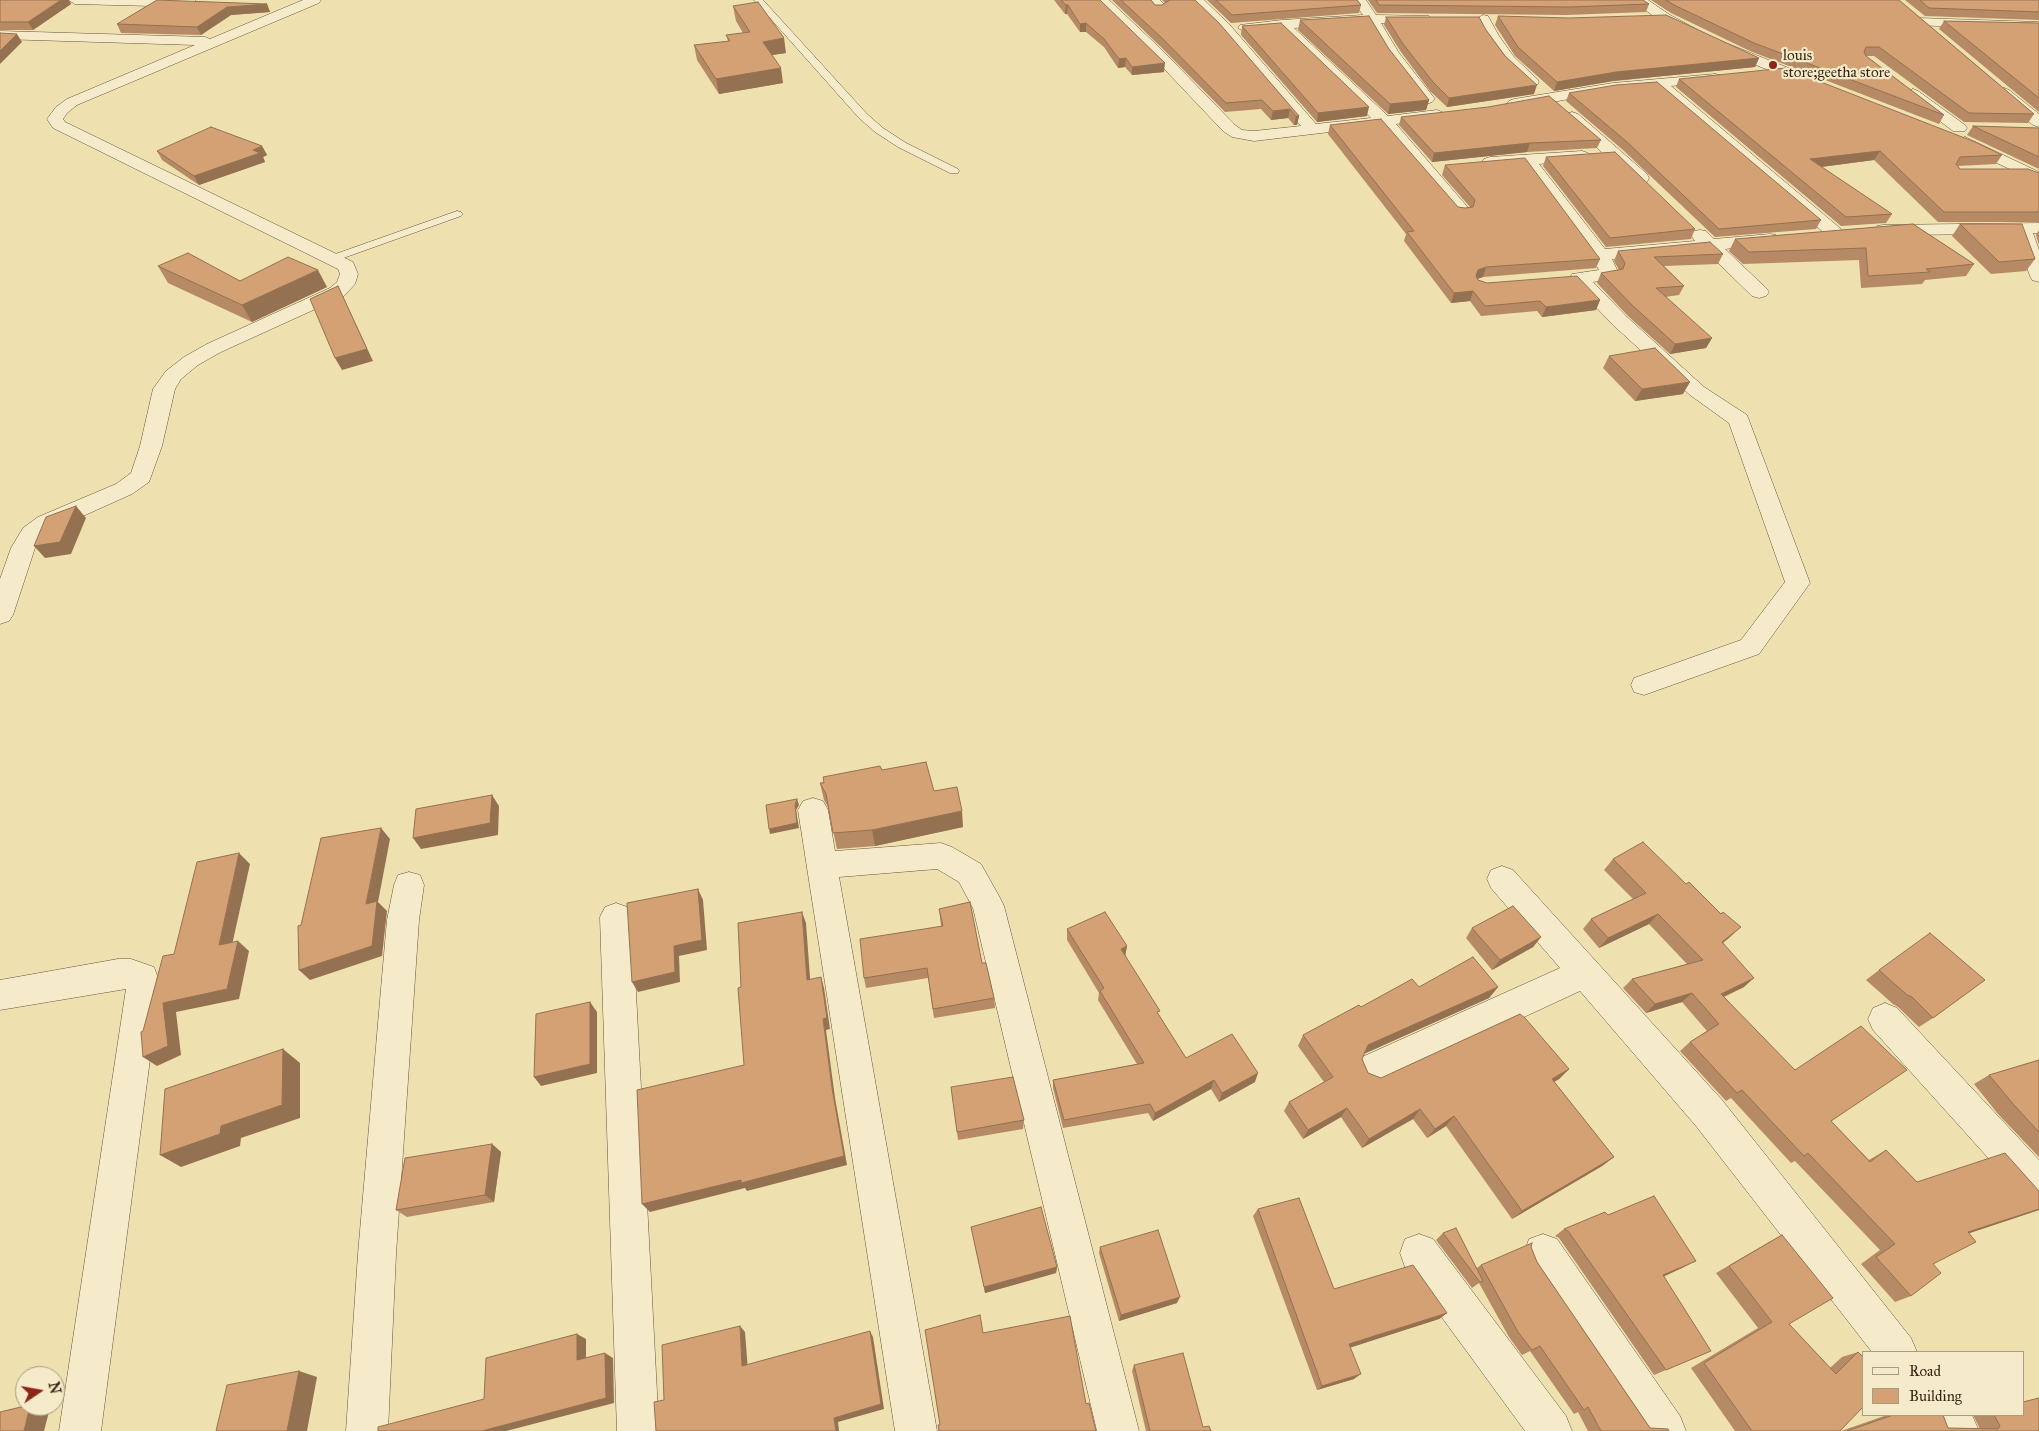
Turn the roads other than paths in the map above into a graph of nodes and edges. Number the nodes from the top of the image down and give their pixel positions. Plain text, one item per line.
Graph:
1 (86, 0) edge
2 (314, 0) edge
3 (758, 0) edge
4 (1101, 0) edge
5 (1196, 0) edge
6 (1359, 0) edge
7 (1639, 0) edge
8 (202, 4) edge
9 (73, 5) edge
10 (270, 6) dead end
11 (300, 6) junction
12 (1906, 10) edge
13 (1665, 18) junction
14 (1372, 19) junction
15 (1436, 19) edge
16 (1501, 19) edge
17 (54, 20) dead end
18 (1639, 20) edge
19 (1919, 22) junction
20 (1282, 24) junction
21 (2039, 26) edge
22 (1226, 30) junction
23 (1934, 34) edge
24 (0, 35) edge
25 (31, 36) junction
26 (214, 42) junction
27 (1781, 71) junction
28 (1753, 74) edge
29 (1734, 76) edge
30 (1658, 82) junction
31 (1995, 86) edge
32 (1826, 88) edge
33 (1905, 88) edge
34 (1549, 98) junction
35 (1503, 106) edge
36 (1385, 122) junction
37 (2039, 122) edge
38 (1959, 128) junction
39 (1976, 128) edge
40 (2021, 129) edge
41 (1312, 130) junction
42 (2039, 130) edge
43 (1616, 154) junction
44 (1527, 159) junction
45 (1479, 163) edge
46 (954, 171) dead end
47 (1989, 171) edge
48 (2033, 174) edge
49 (1652, 189) edge
50 (1462, 211) edge
51 (457, 214) dead end
52 (1688, 223) edge
53 (2031, 228) edge
54 (1850, 232) junction
55 (1709, 244) junction
56 (1600, 255) junction
57 (331, 259) junction
58 (2039, 276) edge
59 (1759, 292) dead end
60 (0, 615) edge
61 (1644, 685) dead end
62 (813, 810) dead end
63 (822, 865) junction
64 (1502, 879) dead end
65 (409, 885) dead end
66 (616, 917) dead end
67 (1586, 972) junction
68 (0, 995) edge
69 (1885, 1019) dead end
70 (1374, 1069) dead end
71 (2039, 1186) edge
72 (1419, 1253) dead end
73 (1543, 1253) dead end
74 (1896, 1351) edge
75 (1947, 1416) edge
76 (80, 1431) edge
77 (367, 1431) edge
78 (638, 1431) edge
79 (916, 1431) edge
80 (1118, 1431) edge
81 (1551, 1431) edge
82 (1665, 1431) edge
83 (1958, 1431) edge

1 - 8 street
1 - 9 street
2 - 11 street
3 - 46 lane
4 - 41 street
5 - 22 street
6 - 14 street
7 - 13 street
10 - 11 street
11 - 26 street
12 - 19 street
13 - 18 street
13 - 27 street
14 - 15 street
14 - 20 street
14 - 36 street
16 - 34 street
17 - 25 street
19 - 21 street
19 - 23 street
20 - 22 street
20 - 36 street
22 - 41 street
24 - 25 street
25 - 26 street
26 - 57 street
27 - 28 street
27 - 32 street
29 - 30 street
30 - 34 street
30 - 54 street
31 - 37 street
33 - 38 street
34 - 35 street
34 - 43 street
36 - 41 street
36 - 50 street
38 - 39 street
38 - 48 street
40 - 42 street
43 - 44 street
43 - 49 street
44 - 45 street
44 - 56 street
47 - 48 street
51 - 57 lane
52 - 55 street
53 - 54 street
53 - 58 street
54 - 55 street
55 - 56 street
55 - 59 street
56 - 61 street
57 - 60 street
62 - 63 street
63 - 79 street
63 - 80 street
64 - 67 street
65 - 77 street
66 - 78 street
67 - 70 street
67 - 74 street
68 - 76 street
69 - 71 street
72 - 81 street
73 - 82 street
75 - 83 street

